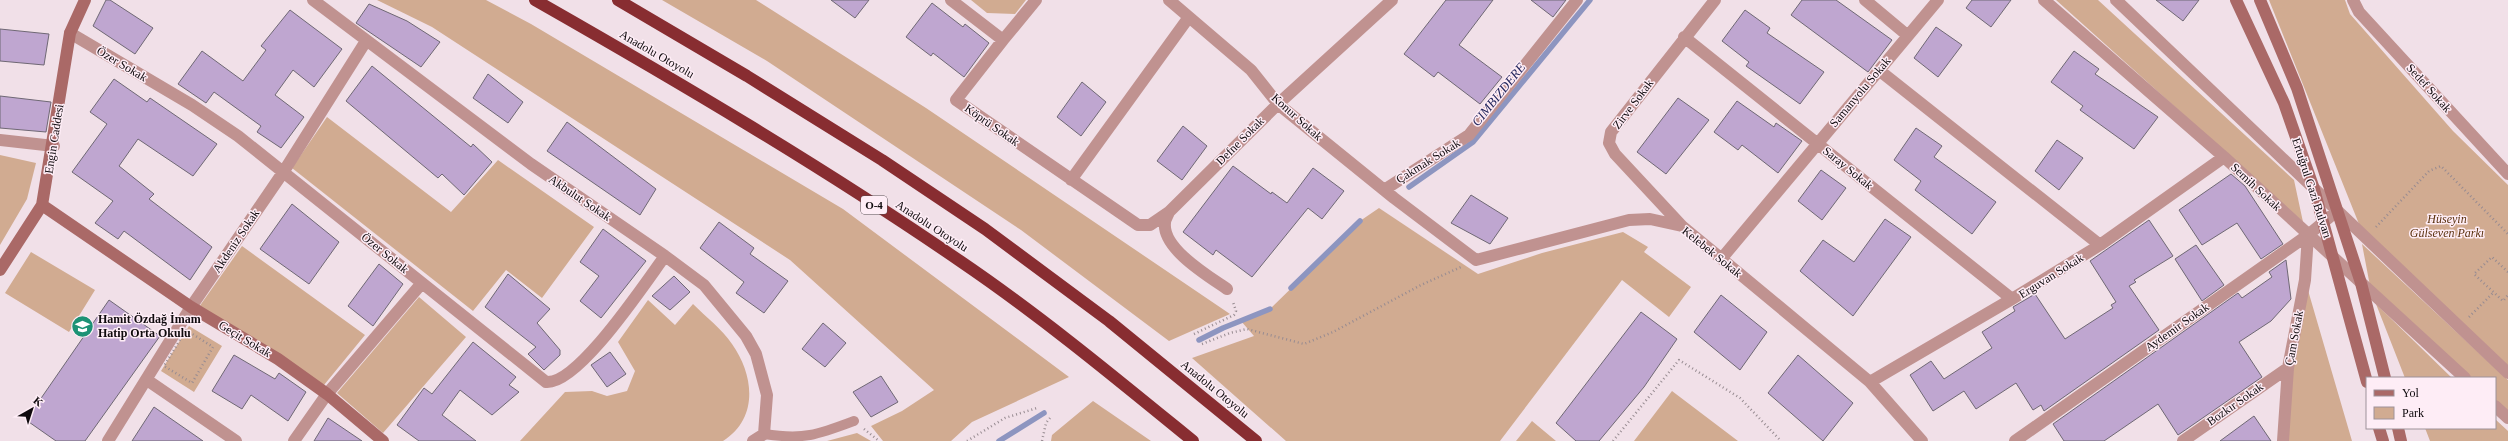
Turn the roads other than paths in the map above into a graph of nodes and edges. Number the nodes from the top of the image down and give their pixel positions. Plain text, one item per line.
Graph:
1 (85, 0) edge
2 (313, 0) edge
3 (535, 0) edge
4 (618, 0) edge
5 (951, 0) edge
6 (1036, 0) edge
7 (1169, 0) edge
8 (1392, 0) edge
9 (1577, 0) edge
10 (1715, 0) edge
11 (1865, 0) edge
12 (1938, 0) edge
13 (2044, 0) edge
14 (2236, 0) edge
15 (2260, 0) edge
16 (2353, 0) edge
17 (2121, 2) edge
18 (1189, 17) junction
19 (70, 33) junction
20 (1907, 35) junction
21 (1684, 36) junction
22 (1003, 40) junction
23 (366, 41) junction
24 (1880, 71) junction
25 (1278, 104) junction
26 (0, 140) edge
27 (1817, 143) junction
28 (54, 146) junction
29 (2224, 157) junction
30 (284, 171) junction
31 (2508, 174) edge
32 (1071, 180) junction
33 (2314, 189) junction
34 (1384, 190) junction
35 (42, 205) junction
36 (2338, 211) junction
37 (1169, 212) junction
38 (2324, 222) junction
39 (1682, 226) junction
40 (2308, 235) junction
41 (2100, 245) junction
42 (665, 256) junction
43 (1722, 258) junction
44 (2334, 258) junction
45 (1476, 260) joint
46 (0, 270) edge
47 (422, 283) junction
48 (2361, 283) junction
49 (1228, 289) road end
50 (2012, 299) junction
51 (191, 307) junction
52 (2288, 368) junction
53 (2508, 373) edge
54 (2385, 377) edge
55 (2463, 377) edge
56 (2366, 378) edge
57 (147, 380) junction
58 (1870, 382) junction
59 (327, 394) junction
60 (2496, 407) edge
61 (2508, 418) edge
62 (854, 421) road end
63 (2379, 429) edge
64 (2398, 429) edge
65 (764, 434) junction
66 (108, 441) edge
67 (236, 441) edge
68 (294, 441) edge
69 (383, 441) edge
70 (753, 441) edge
71 (1193, 441) edge
72 (1256, 441) edge
73 (1922, 441) edge
74 (2015, 441) edge
75 (2183, 441) edge
76 (2283, 441) edge
77 (2383, 441) edge
78 (2401, 441) edge

1 - 19 main road, Engin Caddesi
2 - 23 street, Akbulut Sokak
3 - 71 highway, Anadolu Otoyolu / O-4
4 - 72 highway, Anadolu Otoyolu
5 - 22 street
6 - 22 street
7 - 18 street, Konur Sokak
8 - 25 street, Defne Sokak
9 - 34 street, Çakmak Sokak
10 - 21 street, Zirve Sokak
11 - 20 street
12 - 20 street, Samanyolu Sokak
13 - 29 street, Semih Sokak
14 - 33 main road, Ertuğrul Gazi Bulvarı
15 - 36 main road, Ertuğrul Gazi Bulvarı
16 - 31 street, Sedef Sokak
17 - 33 street
18 - 25 street, Konur Sokak
18 - 32 street
19 - 28 main road, Engin Caddesi
19 - 30 street, Özer Sokak
20 - 24 street, Samanyolu Sokak
21 - 27 street, Saray Sokak
21 - 39 street, Zirve Sokak
22 - 32 street, Köprü Sokak
23 - 30 street, Akdeniz Sokak
23 - 42 street, Akbulut Sokak
24 - 27 street, Samanyolu Sokak
24 - 41 street
25 - 34 street, Konur Sokak
25 - 37 street, Defne Sokak
26 - 28 street
27 - 43 street, Samanyolu Sokak
27 - 50 street, Saray Sokak
28 - 35 main road, Engin Caddesi
29 - 40 street, Semih Sokak
29 - 41 street, Erguvan Sokak
30 - 47 street, Özer Sokak
30 - 51 street, Akdeniz Sokak
32 - 37 street, Köprü Sokak
33 - 36 street
33 - 38 main road, Ertuğrul Gazi Bulvarı
34 - 45 street, Konur Sokak
35 - 46 main road, Engin Caddesi
35 - 51 main road, Geçit Sokak
36 - 38 street, Aydemir Sokak
36 - 48 main road, Ertuğrul Gazi Bulvarı
36 - 53 street
37 - 49 street
38 - 40 street, Aydemir Sokak
38 - 44 main road, Ertuğrul Gazi Bulvarı
39 - 43 street, Kelebek Sokak
39 - 45 street, Kelebek Sokak
40 - 44 street, Semih Sokak
40 - 52 street, Çam Sokak
40 - 74 street, Aydemir Sokak
41 - 50 street, Erguvan Sokak
42 - 47 street, Özer Sokak
42 - 65 street, Akbulut Sokak
43 - 58 street, Kelebek Sokak
44 - 48 street, Semih Sokak
44 - 56 main road, Ertuğrul Gazi Bulvarı
47 - 59 street
48 - 54 main road, Ertuğrul Gazi Bulvarı
48 - 55 street, Semih Sokak
50 - 58 street, Erguvan Sokak
51 - 57 street, Akdeniz Sokak
51 - 59 main road, Geçit Sokak
52 - 75 street, Bozkır Sokak
52 - 76 street, Çam Sokak
57 - 66 street, Akdeniz Sokak
57 - 67 street
58 - 73 street, Kelebek Sokak
59 - 68 street
59 - 69 main road, Geçit Sokak
60 - 61 street
62 - 65 lane
63 - 77 main road
64 - 78 main road
65 - 70 street

